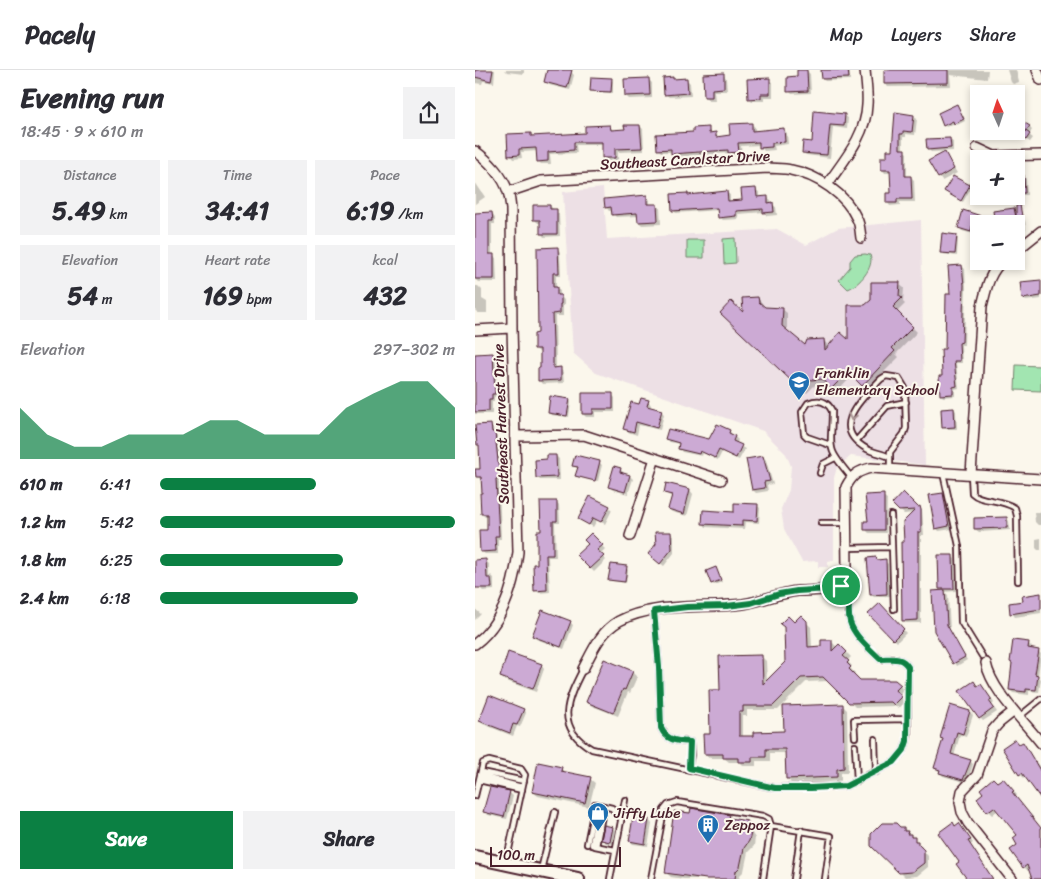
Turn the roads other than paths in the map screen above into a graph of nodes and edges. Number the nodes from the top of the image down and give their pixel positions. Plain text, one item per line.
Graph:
1 (865, 70) edge
2 (1037, 70) edge
3 (1041, 80) edge
4 (977, 148) dead end
5 (475, 151) edge
6 (1041, 155) edge
7 (827, 185) junction
8 (508, 192) junction
9 (1041, 231) edge
10 (861, 238) dead end
11 (1025, 244) edge
12 (995, 270) edge
13 (512, 328) junction
14 (475, 330) edge
15 (905, 402) junction
16 (516, 436) junction
17 (857, 440) junction
18 (830, 445) junction
19 (889, 457) junction
20 (655, 458) junction
21 (835, 458) junction
22 (890, 469) junction
23 (943, 473) junction
24 (820, 474) dead end
25 (971, 474) junction
26 (851, 477) junction
27 (1041, 479) edge
28 (721, 480) dead end
29 (891, 515) dead end
30 (821, 523) dead end
31 (847, 523) junction
32 (630, 536) dead end
33 (891, 547) junction
34 (847, 548) junction
35 (1018, 581) dead end
36 (841, 586) junction
37 (894, 609) dead end
38 (654, 611) junction
39 (475, 644) edge
40 (984, 660) joint
41 (583, 669) joint
42 (1041, 699) edge
43 (1017, 713) junction
44 (908, 719) junction
45 (855, 736) dead end
46 (875, 739) dead end
47 (1041, 743) edge
48 (855, 746) dead end
49 (689, 768) junction
50 (876, 772) junction
51 (480, 776) junction
52 (857, 781) junction
53 (522, 786) junction
54 (475, 796) edge
55 (625, 800) dead end
56 (599, 805) junction
57 (555, 812) dead end
58 (621, 819) junction
59 (771, 826) junction
60 (801, 830) junction
61 (590, 845) junction
62 (615, 850) junction
63 (475, 857) edge
64 (505, 864) junction
65 (541, 872) junction
66 (578, 879) edge
67 (610, 879) edge
68 (651, 879) edge
69 (763, 879) edge
70 (794, 879) edge
71 (825, 879) edge
72 (1012, 879) edge

1 - 7 street
2 - 3 street
4 - 6 street
5 - 8 street
7 - 8 street, Southeast Carolstar Drive
7 - 10 street, Southeast Carolstar Drive
8 - 13 street, Southeast Harvest Drive
9 - 11 street
12 - 25 street
13 - 14 street
13 - 16 street, Southeast Harvest Drive
15 - 17 lane
15 -> 17 lane
15 - 19 lane
16 - 20 street
16 - 39 street, Southeast Harvest Drive
17 - 19 lane
18 - 18 lane
18 - 21 lane
19 - 22 lane
20 - 28 street
20 - 32 street
21 - 24 lane
21 - 26 lane
22 - 23 street
22 - 26 street
23 - 25 street
23 - 40 lane
25 - 27 street
25 - 35 lane
26 - 31 street
29 - 33 lane
30 - 31 lane
31 - 34 street
33 - 34 lane
33 - 37 lane
34 - 36 street
36 - 38 street
36 - 44 lane
38 - 41 street
38 - 49 lane
40 - 43 street
41 - 49 lane
42 - 43 lane
43 - 47 street
43 - 72 street
44 - 45 lane
44 - 50 lane
46 - 50 lane
48 - 52 lane
49 - 52 lane
50 - 52 lane
51 - 53 lane
51 - 53 lane
51 - 53 lane
51 - 54 lane
53 - 64 lane
55 - 58 lane
56 - 58 lane
56 - 61 lane
56 - 61 lane
57 - 65 lane
58 - 62 lane
59 - 60 lane
59 - 68 lane
59 - 69 lane
60 - 70 lane
60 - 71 lane
61 - 62 lane
62 - 67 lane
63 - 64 street
64 - 65 street
65 - 66 street

